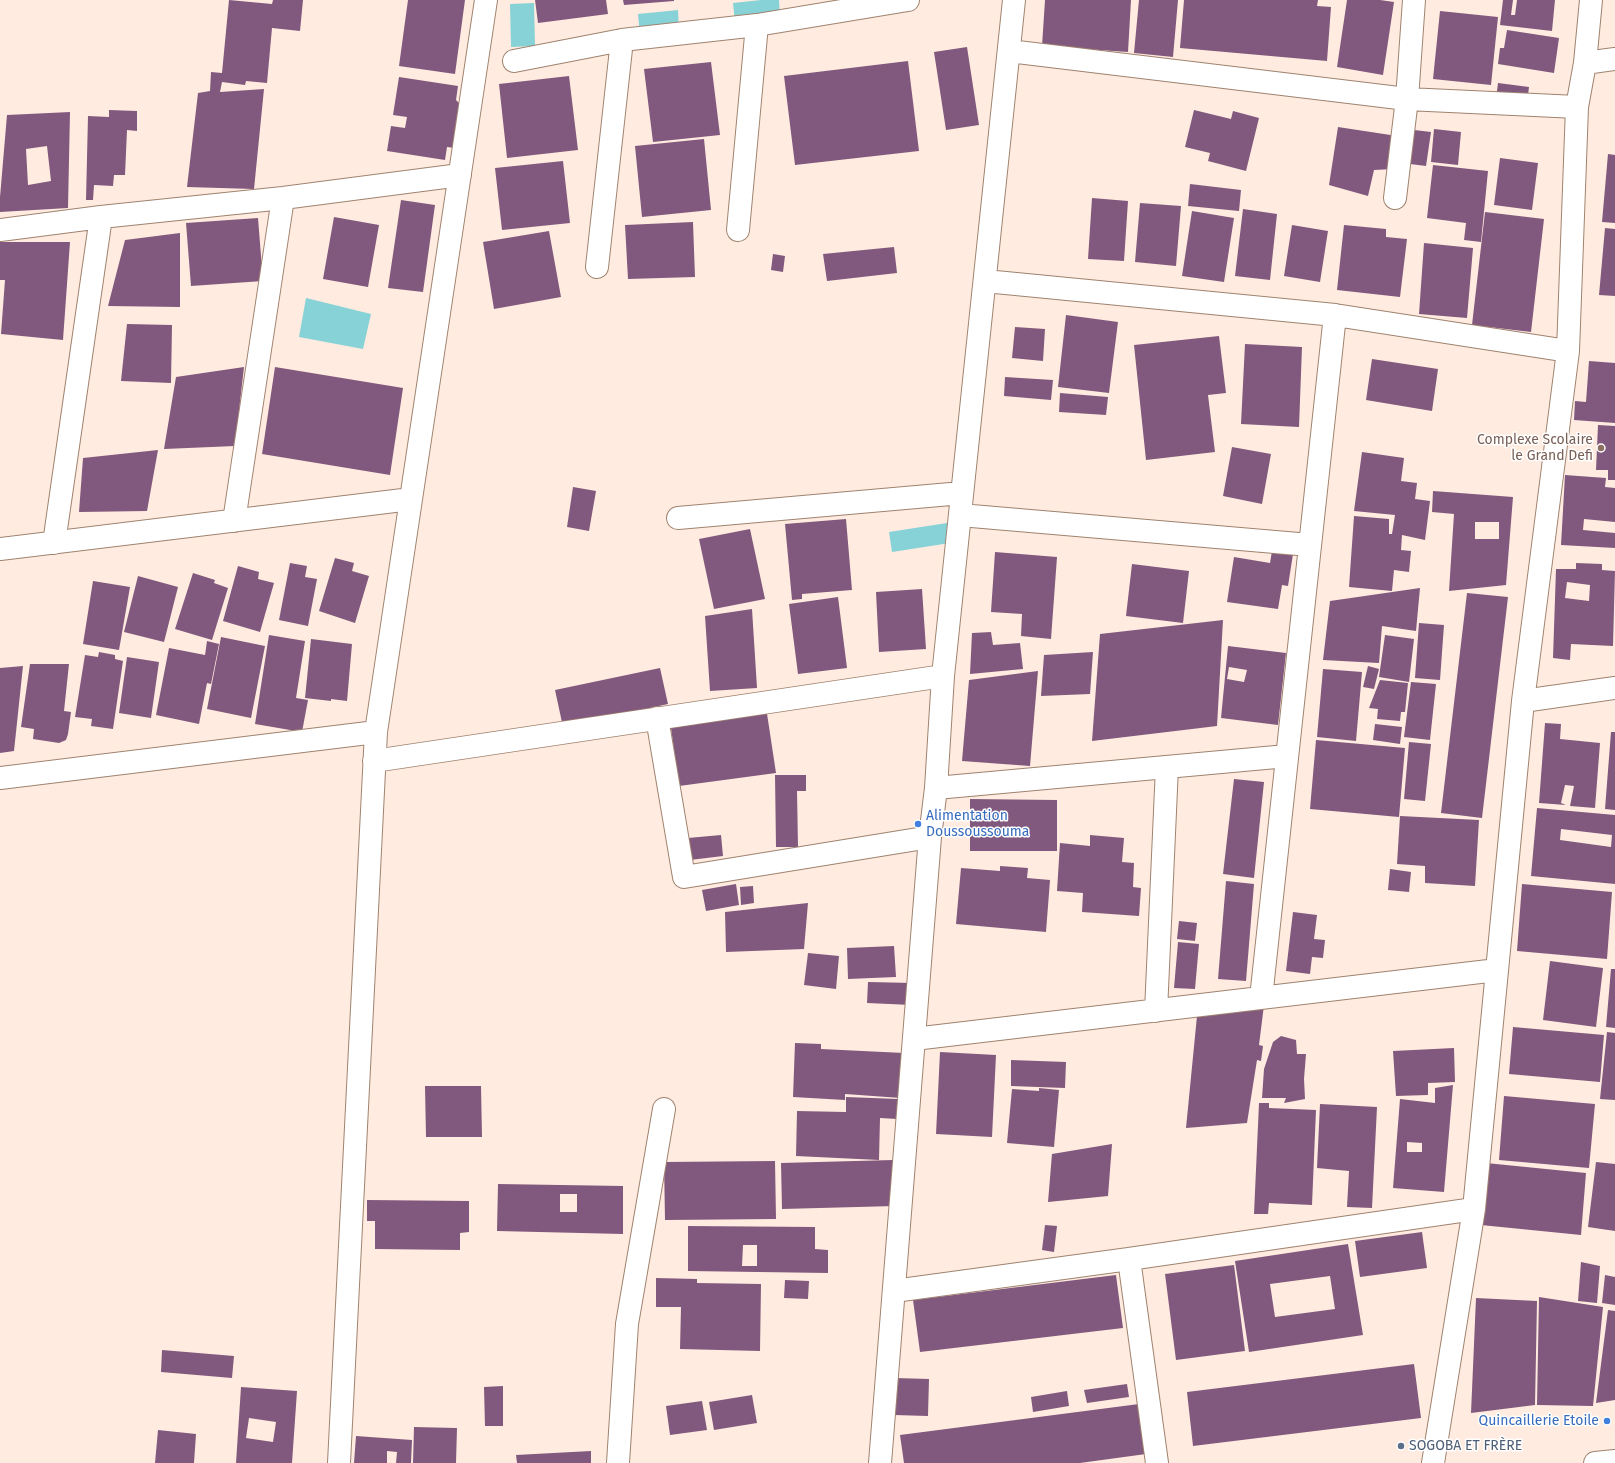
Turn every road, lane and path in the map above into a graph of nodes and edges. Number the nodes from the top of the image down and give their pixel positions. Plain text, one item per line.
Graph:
1 (486, 0) edge
2 (908, 0) edge
3 (1014, 0) edge
4 (1414, 0) edge
5 (1591, 0) edge
6 (757, 26) junction
7 (622, 40) junction
8 (1009, 51) junction
9 (1615, 59) edge
10 (514, 60) dead end
11 (1585, 63) junction
12 (1407, 98) junction
13 (1577, 107) junction
14 (460, 175) junction
15 (283, 198) junction
16 (1394, 198) dead end
17 (102, 217) junction
18 (0, 230) edge
19 (738, 230) dead end
20 (598, 267) dead end
21 (985, 281) junction
22 (1335, 315) junction
23 (1568, 351) junction
24 (411, 499) junction
25 (961, 504) junction
26 (678, 518) dead end
27 (234, 521) junction
28 (54, 542) junction
29 (1310, 545) junction
30 (0, 549) edge
31 (943, 676) junction
32 (1615, 688) edge
33 (1523, 701) junction
34 (657, 718) junction
35 (376, 732) junction
36 (1287, 756) junction
37 (374, 761) junction
38 (1167, 767) junction
39 (0, 778) edge
40 (936, 788) junction
41 (930, 837) junction
42 (1497, 970) junction
43 (1261, 998) junction
44 (1156, 1011) junction
45 (914, 1039) junction
46 (664, 1109) dead end
47 (1474, 1209) junction
48 (1129, 1260) junction
49 (894, 1291) junction
50 (1615, 1461) edge
51 (339, 1463) edge
52 (618, 1463) edge
53 (880, 1463) edge
54 (1157, 1463) edge
55 (1433, 1463) edge
56 (1595, 1463) edge

1 - 14 main road
2 - 6 main road
3 - 8 main road
4 - 12 main road
5 - 11 main road
6 - 7 main road
6 - 19 main road
7 - 10 main road
7 - 20 main road
8 - 12 main road
8 - 21 main road
9 - 11 main road
11 - 13 main road
12 - 13 main road
12 - 16 main road
13 - 23 main road
14 - 15 main road
14 - 24 main road
15 - 17 main road
15 - 27 main road
17 - 18 main road
17 - 28 main road
21 - 22 main road
21 - 25 main road
22 - 23 main road
22 - 29 main road
23 - 33 main road
24 - 27 main road
24 - 35 main road
25 - 26 main road
25 - 29 main road
25 - 31 main road
27 - 28 main road
28 - 30 main road
29 - 36 main road
31 - 34 main road
31 - 40 main road
32 - 33 main road
33 - 42 main road
34 - 37 main road
34 - 41 main road
35 - 37 main road
35 - 39 main road
36 - 38 main road
36 - 43 main road
37 - 51 main road
38 - 40 main road
38 - 44 main road
40 - 41 main road
41 - 45 main road
42 - 43 main road
42 - 47 main road
43 - 44 main road
44 - 45 main road
45 - 49 main road
46 - 52 main road
47 - 48 main road
47 - 55 main road
48 - 49 main road
48 - 54 main road
49 - 53 main road
50 - 56 main road

